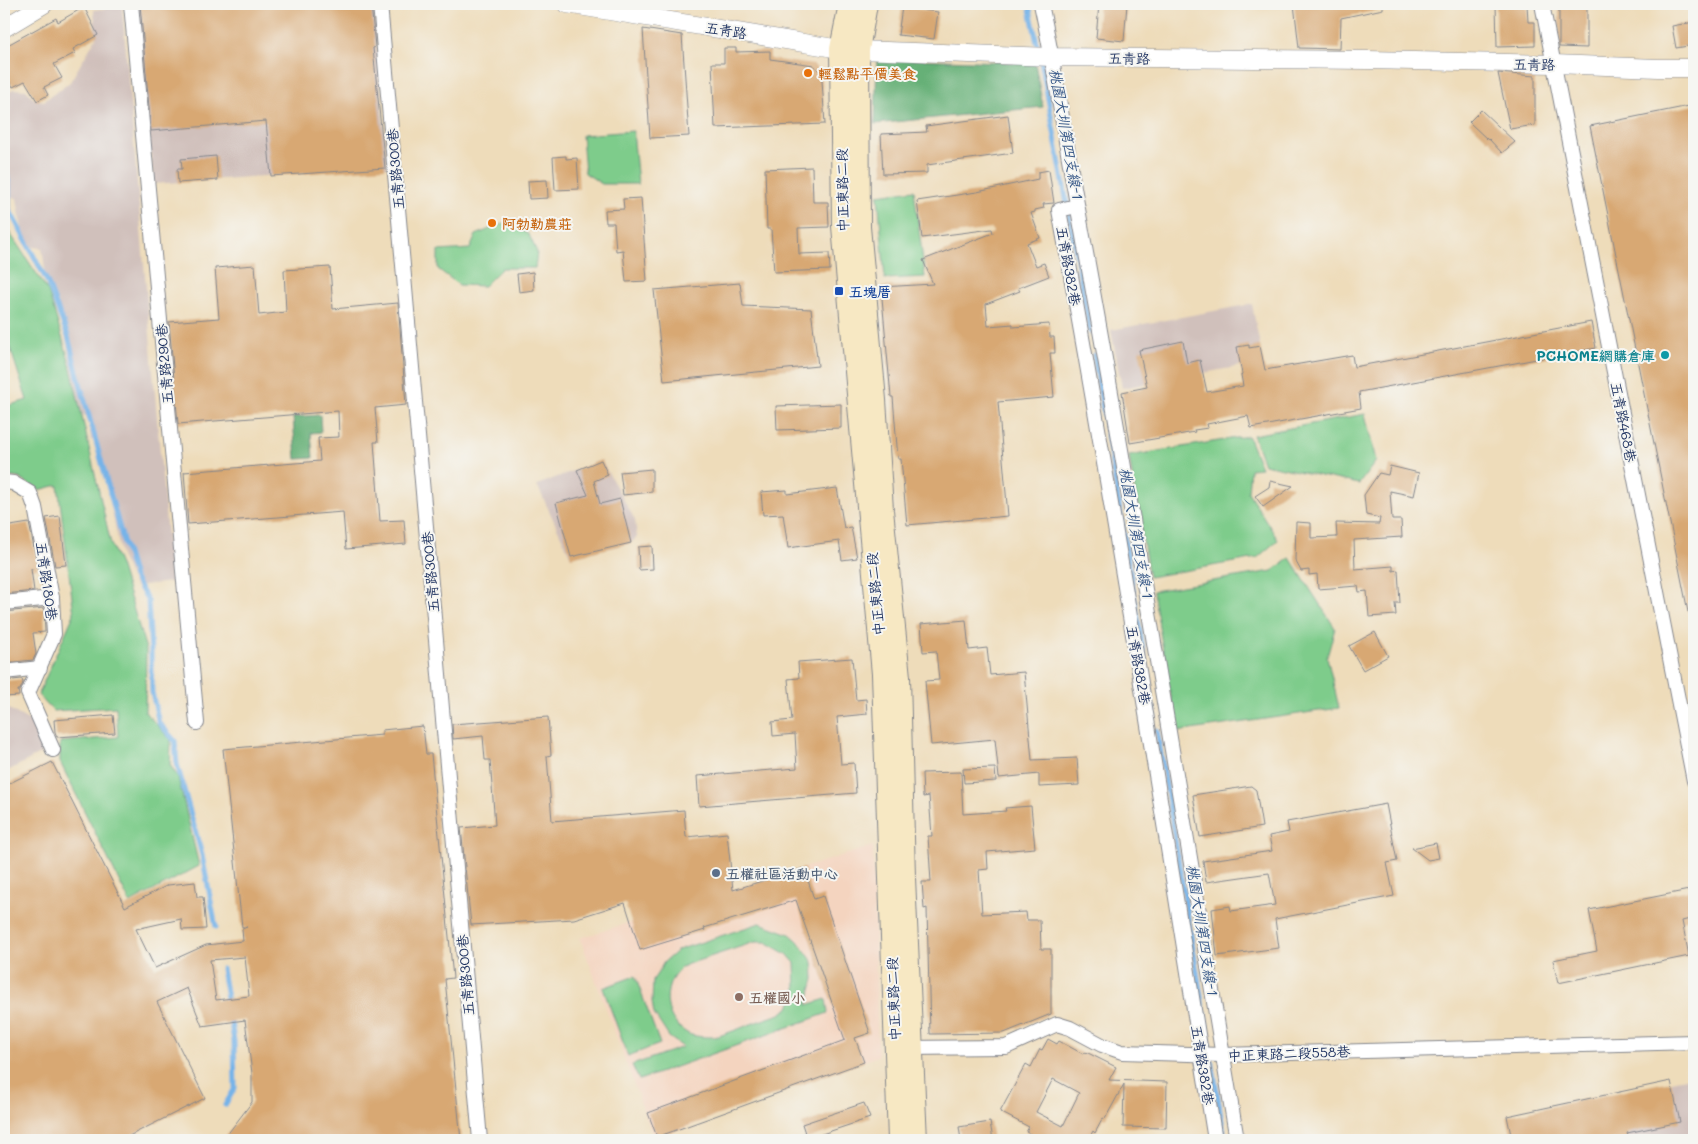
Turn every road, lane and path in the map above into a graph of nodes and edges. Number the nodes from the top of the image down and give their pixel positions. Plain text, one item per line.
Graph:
1 (44, 4) edge
2 (131, 4) edge
3 (380, 4) edge
4 (568, 4) edge
5 (849, 4) edge
6 (867, 4) edge
7 (1041, 4) edge
8 (1542, 4) edge
9 (4, 28) edge
10 (849, 50) junction
11 (1053, 57) junction
12 (1554, 64) junction
13 (1694, 68) edge
14 (1078, 206) junction
15 (4, 482) edge
16 (52, 598) junction
17 (4, 603) edge
18 (40, 668) junction
19 (4, 672) edge
20 (197, 723) dead end
21 (53, 750) dead end
22 (1694, 781) edge
23 (1694, 1042) edge
24 (903, 1048) junction
25 (1201, 1054) junction
26 (1222, 1055) junction
27 (480, 1140) edge
28 (898, 1140) edge
29 (917, 1140) edge
30 (1215, 1140) edge
31 (1236, 1140) edge

1 - 9 street
2 - 20 street, 五青路290巷
3 - 27 street, 五青路300巷
4 - 10 street, 五青路
5 - 10 main road
6 - 10 main road
7 - 11 street, 五青路382巷
8 - 12 street, 五青路468巷
10 - 11 street, 五青路
10 - 24 main road, 中正東路二段
11 - 12 street, 五青路
11 - 14 street, 五青路382巷
12 - 13 street, 五青路
12 - 22 street, 五青路468巷
14 - 25 street, 五青路382巷
14 - 26 street, 五青路382巷
15 - 16 street, 五青路180巷
16 - 17 street
16 - 18 street, 五青路180巷
18 - 19 street
18 - 21 street, 五青路180巷
23 - 26 street, 中正東路二段558巷
24 - 25 street, 中正東路二段558巷
24 - 28 main road, 中正東路二段
24 - 29 main road, 中正東路二段
25 - 26 street, 中正東路二段558巷
25 - 30 street, 五青路382巷
26 - 31 street, 五青路382巷

